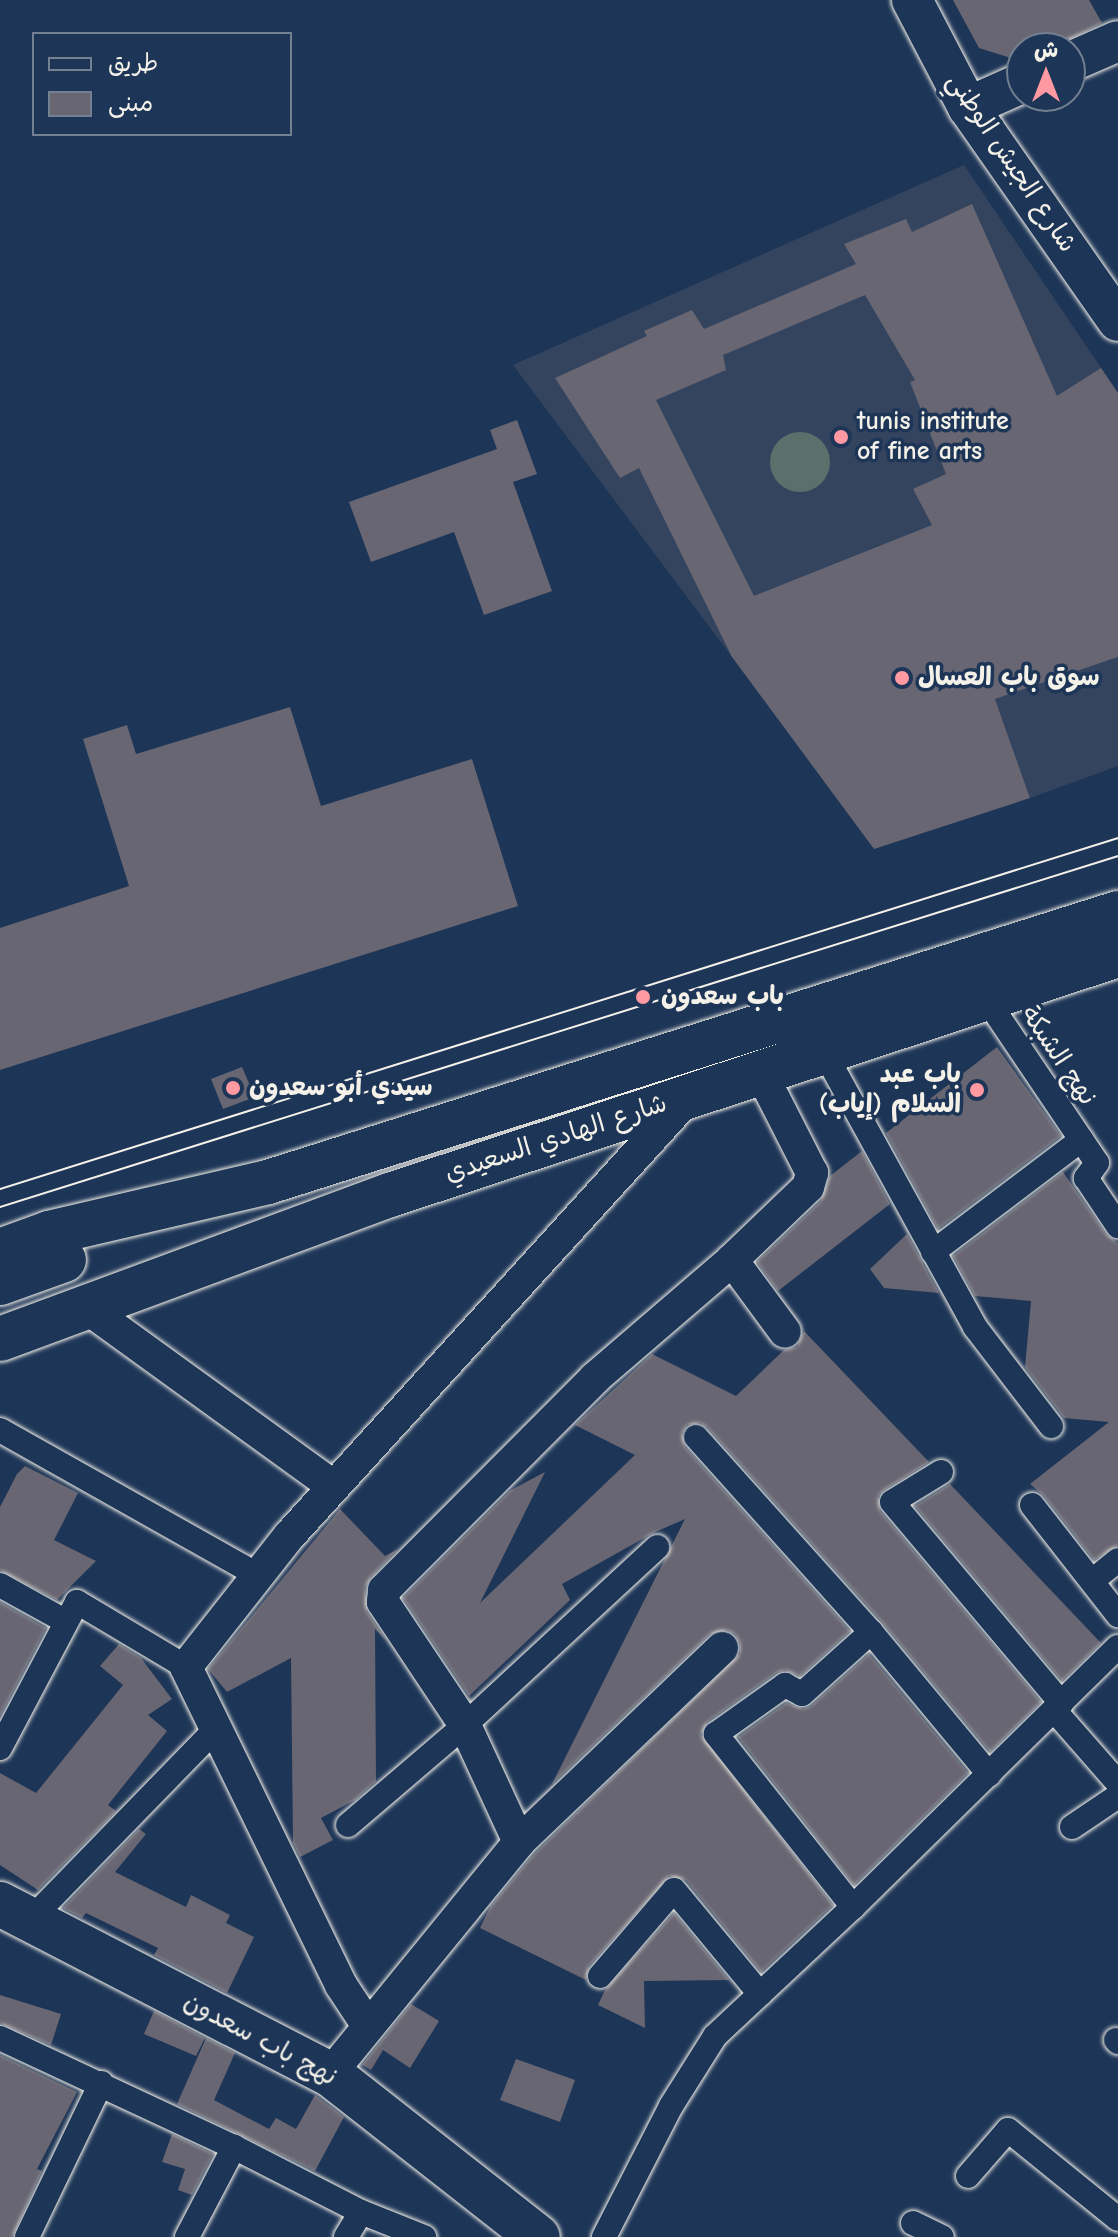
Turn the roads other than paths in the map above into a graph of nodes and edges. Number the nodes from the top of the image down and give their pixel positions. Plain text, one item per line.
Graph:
1 (912, 0) edge
2 (1118, 41) edge
3 (1086, 55) edge
4 (1006, 90) edge
5 (968, 107) junction
6 (1118, 321) edge
7 (1118, 913) edge
8 (1118, 955) edge
9 (985, 997) junction
10 (824, 1052) junction
11 (760, 1071) junction
12 (690, 1095) junction
13 (1081, 1140) junction
14 (268, 1182) junction
15 (390, 1195) junction
16 (1118, 1226) edge
17 (0, 1251) edge
18 (933, 1252) junction
19 (732, 1260) junction
20 (0, 1283) edge
21 (87, 1308) junction
22 (0, 1315) edge
23 (785, 1332) dead end
24 (0, 1339) edge
25 (1051, 1426) dead end
26 (0, 1430) edge
27 (696, 1437) dead end
28 (941, 1472) dead end
29 (333, 1486) junction
30 (1032, 1505) dead end
31 (657, 1547) dead end
32 (1118, 1560) edge
33 (256, 1574) junction
34 (1092, 1581) junction
35 (0, 1585) edge
36 (1118, 1615) edge
37 (65, 1621) junction
38 (871, 1632) junction
39 (1118, 1647) edge
40 (722, 1648) dead end
41 (186, 1667) junction
42 (1057, 1706) junction
43 (465, 1725) junction
44 (218, 1727) junction
45 (0, 1748) edge
46 (989, 1774) junction
47 (1118, 1783) edge
48 (1118, 1796) edge
49 (348, 1825) dead end
50 (1072, 1827) dead end
51 (519, 1842) junction
52 (853, 1907) junction
53 (15, 1911) edge
54 (600, 1976) dead end
55 (760, 1994) junction
56 (368, 2026) junction
57 (0, 2038) edge
58 (330, 2074) junction
59 (101, 2083) junction
60 (234, 2147) junction
61 (968, 2176) dead end
62 (361, 2212) junction
63 (1118, 2219) edge
64 (913, 2223) dead end
65 (27, 2237) edge
66 (187, 2237) edge
67 (346, 2237) edge
68 (424, 2237) edge
69 (538, 2237) edge
70 (604, 2237) edge
71 (942, 2237) edge

1 - 5 street, شارع الجيش الوطني
2 - 3 street
4 - 5 street
5 - 6 street, شارع الجيش الوطني
7 - 14 main road, شارع الهادي السعيدي
8 - 9 main road, شارع الهادي السعيدي
9 - 10 main road, شارع الهادي السعيدي
9 - 13 street, نهج الشبكة
10 - 11 main road, شارع الهادي السعيدي
10 - 18 street
11 - 12 main road, شارع الهادي السعيدي
11 - 19 street
12 - 15 main road, شارع الهادي السعيدي
12 - 29 street
13 - 16 street, نهج الشبكة
13 - 18 street
14 - 17 main road, شارع الهادي السعيدي
14 - 20 main road
15 - 21 main road, شارع الهادي السعيدي
15 - 22 main road
18 - 25 street
19 - 23 street
19 - 43 street
21 - 24 main road, شارع الهادي السعيدي
21 - 29 street
26 - 33 street
27 - 38 street
28 - 42 street
29 - 33 street
30 - 34 street
31 - 43 street
32 - 34 street
33 - 41 street
34 - 36 street
35 - 37 street
37 - 41 street
37 - 45 street
38 - 46 street
38 - 52 street
39 - 42 street
40 - 51 street
41 - 44 street
42 - 46 street
42 - 47 street
43 - 49 street
43 - 51 street
44 - 53 street
44 - 56 street
46 - 52 street
48 - 50 street
51 - 56 street
52 - 55 street
53 - 58 main road, نهج باب سعدون
54 - 55 street
55 - 70 street
56 - 58 street
57 - 59 street
58 - 69 main road, نهج باب سعدون
59 - 60 street
59 - 65 street
60 - 62 street
60 - 66 street
61 - 63 street
62 - 67 street
62 - 68 street
64 - 71 street

